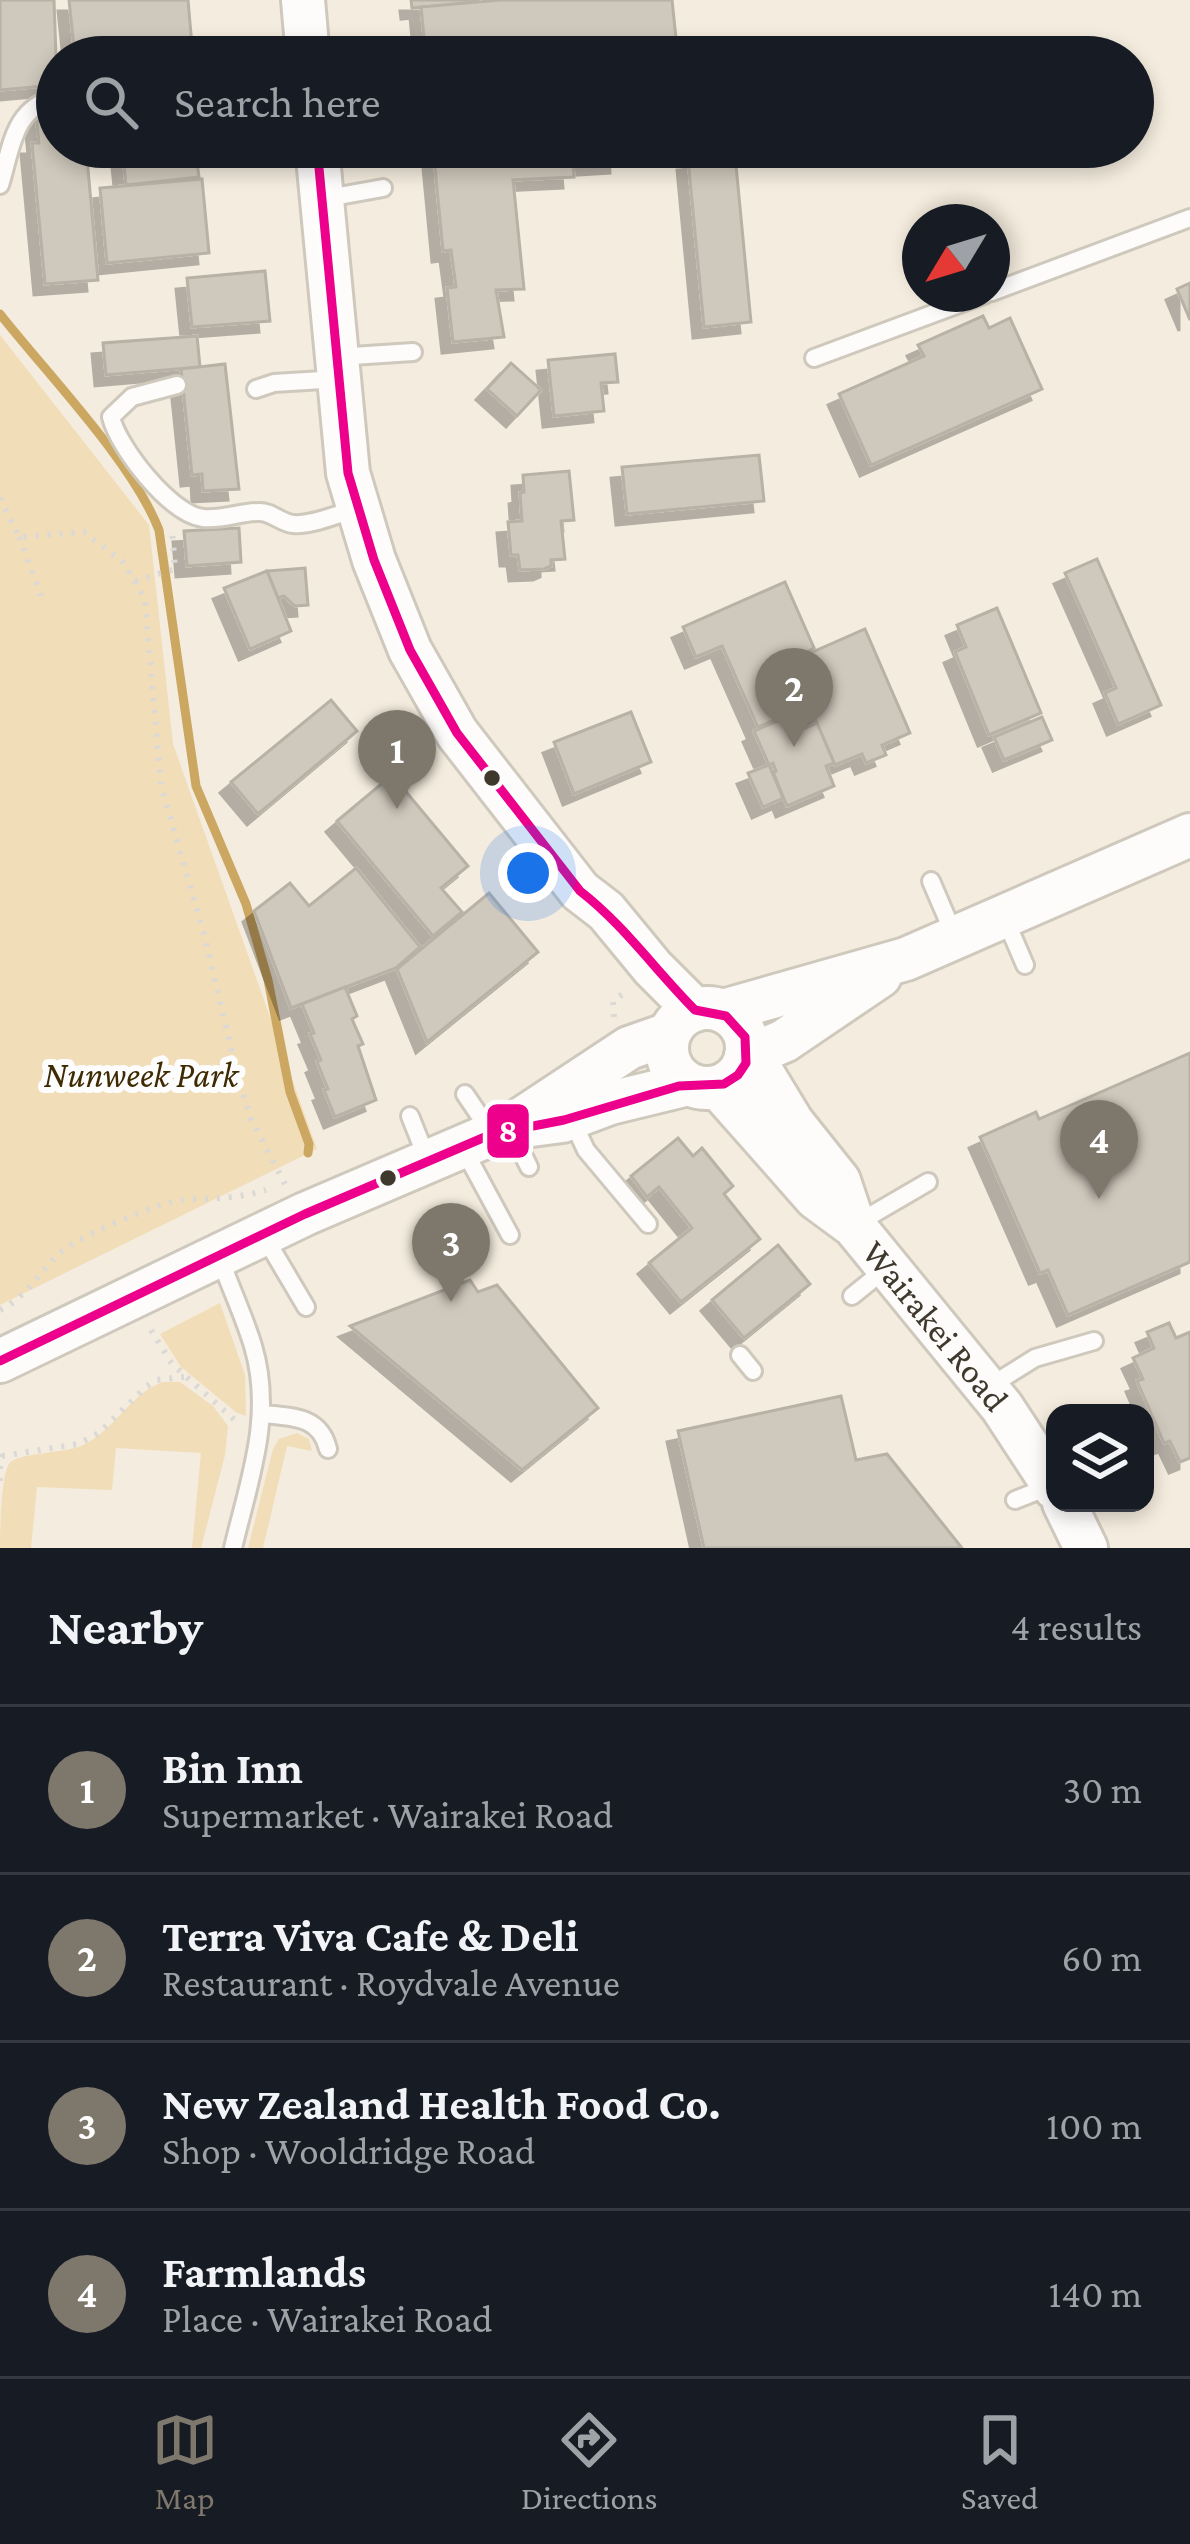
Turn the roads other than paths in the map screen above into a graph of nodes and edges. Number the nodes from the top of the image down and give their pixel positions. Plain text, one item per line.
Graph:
1 (303, 0) edge
2 (306, 36) edge
3 (36, 105) edge
4 (319, 168) edge
5 (0, 185) edge
6 (382, 188) dead end
7 (322, 199) junction
8 (1190, 218) edge
9 (1010, 285) edge
10 (938, 312) edge
11 (413, 352) dead end
12 (814, 358) dead end
13 (338, 368) junction
14 (177, 385) dead end
15 (256, 388) dead end
16 (359, 509) junction
17 (1190, 835) edge
18 (931, 880) dead end
19 (1004, 916) junction
20 (955, 938) junction
21 (906, 959) junction
22 (1025, 965) dead end
23 (696, 1019) junction
24 (717, 1076) junction
25 (465, 1094) dead end
26 (410, 1116) dead end
27 (571, 1118) junction
28 (473, 1143) junction
29 (529, 1167) dead end
30 (928, 1181) dead end
31 (648, 1224) dead end
32 (854, 1226) junction
33 (263, 1235) junction
34 (510, 1235) dead end
35 (220, 1257) junction
36 (888, 1268) junction
37 (852, 1296) dead end
38 (306, 1307) dead end
39 (1094, 1341) dead end
40 (740, 1355) dead end
41 (0, 1361) edge
42 (753, 1371) dead end
43 (986, 1388) junction
44 (262, 1414) junction
45 (328, 1449) dead end
46 (1046, 1492) edge
47 (1060, 1512) edge
48 (233, 1548) edge
49 (1086, 1548) edge

1 - 2 street
3 - 5 lane
4 - 7 street
6 - 7 lane
7 - 13 street
8 - 9 lane
10 - 12 lane
11 - 13 lane
13 - 15 lane
13 - 16 street
14 - 16 lane
16 - 23 street
17 - 19 street
18 - 20 lane
19 - 20 street
19 - 22 lane
20 - 21 street
21 - 23 street
21 - 24 street
23 - 24 street
23 - 24 street
23 - 28 street
24 - 27 street
24 - 32 street, Wairakei Road
25 - 28 lane
26 - 28 lane
27 - 28 street
27 - 31 lane
28 - 29 lane
28 - 33 street
28 - 34 lane
30 - 32 lane
32 - 36 street, Wairakei Road
33 - 35 street
33 - 38 lane
35 - 41 street
35 - 44 lane
36 - 37 lane
36 - 43 street, Wairakei Road
39 - 43 lane
40 - 42 lane
43 - 46 street, Wairakei Road
44 - 45 lane
44 - 48 lane
47 - 49 street, Wairakei Road

